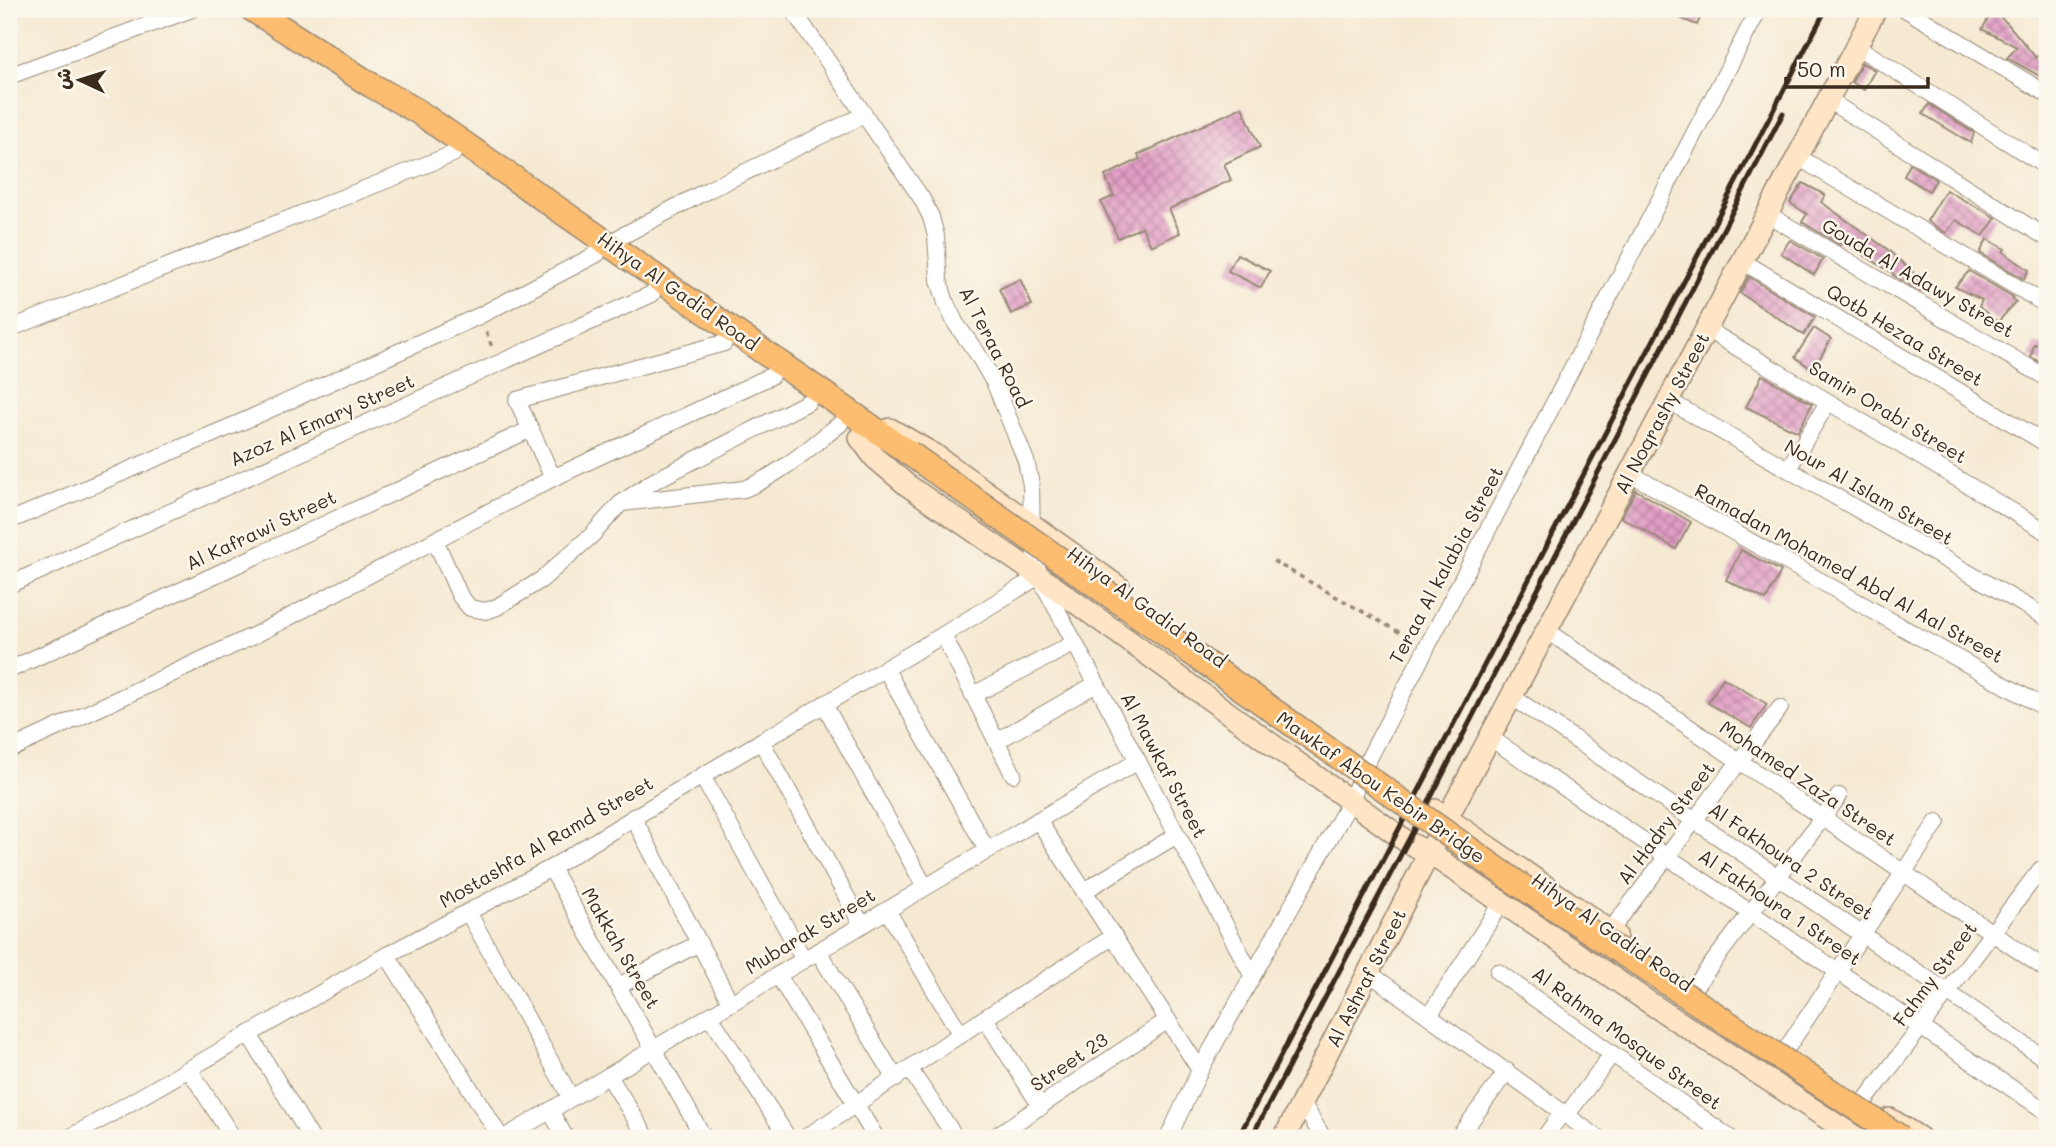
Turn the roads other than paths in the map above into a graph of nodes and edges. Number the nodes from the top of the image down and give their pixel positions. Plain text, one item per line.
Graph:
1 (192, 9) edge
2 (252, 9) edge
3 (792, 9) edge
4 (1759, 9) edge
5 (1876, 9) edge
6 (1905, 9) edge
7 (1856, 46) junction
8 (9, 76) edge
9 (371, 85) junction
10 (2047, 94) edge
11 (1828, 100) junction
12 (864, 115) junction
13 (453, 154) junction
14 (1798, 157) junction
15 (2047, 167) edge
16 (1768, 214) junction
17 (2047, 238) edge
18 (603, 249) junction
19 (1742, 261) junction
20 (652, 294) junction
21 (2047, 305) edge
22 (9, 329) edge
23 (1706, 329) junction
24 (724, 343) junction
25 (771, 376) junction
26 (2047, 378) edge
27 (1669, 401) junction
28 (808, 402) junction
29 (1828, 402) junction
30 (856, 428) junction
31 (531, 429) junction
32 (2047, 444) edge
33 (904, 459) junction
34 (1788, 469) junction
35 (1631, 474) junction
36 (553, 478) junction
37 (620, 504) junction
38 (9, 521) edge
39 (1031, 523) junction
40 (2047, 532) edge
41 (435, 540) junction
42 (1039, 576) junction
43 (9, 585) edge
44 (2047, 618) edge
45 (1546, 630) junction
46 (943, 635) junction
47 (1075, 643) junction
48 (885, 668) junction
49 (9, 670) edge
50 (1096, 684) junction
51 (973, 695) junction
52 (1511, 696) junction
53 (824, 704) junction
54 (1780, 708) dead end
55 (2047, 709) edge
56 (1489, 737) junction
57 (761, 741) junction
58 (997, 741) junction
59 (9, 750) edge
60 (1138, 761) junction
61 (1367, 762) junction
62 (1739, 762) junction
63 (1013, 774) dead end
64 (702, 776) junction
65 (1839, 796) dead end
66 (1351, 800) junction
67 (633, 817) junction
68 (1447, 818) junction
69 (1822, 818) junction
70 (1038, 820) junction
71 (1694, 821) junction
72 (1937, 822) dead end
73 (1177, 835) junction
74 (987, 850) junction
75 (1429, 853) junction
76 (1667, 856) junction
77 (551, 868) junction
78 (2040, 870) dead end
79 (1903, 873) junction
80 (1778, 877) junction
81 (925, 887) junction
82 (1084, 891) junction
83 (1502, 902) junction
84 (887, 910) junction
85 (468, 912) junction
86 (1751, 913) junction
87 (862, 925) junction
88 (1610, 931) junction
89 (1993, 933) junction
90 (1862, 934) junction
91 (1114, 936) junction
92 (699, 943) junction
93 (387, 955) junction
94 (811, 955) junction
95 (2047, 970) edge
96 (1499, 972) dead end
97 (1838, 972) junction
98 (1369, 973) junction
99 (778, 975) junction
100 (1252, 975) junction
101 (619, 986) junction
102 (1693, 989) junction
103 (1948, 992) junction
104 (730, 1003) junction
105 (710, 1016) junction
106 (1429, 1016) junction
107 (985, 1018) junction
108 (1168, 1020) junction
109 (1921, 1027) junction
110 (249, 1034) junction
111 (961, 1035) junction
112 (655, 1049) junction
113 (1784, 1052) junction
114 (1612, 1054) junction
115 (2047, 1060) edge
116 (189, 1069) junction
117 (1200, 1070) junction
118 (1507, 1072) junction
119 (903, 1075) junction
120 (609, 1076) junction
121 (571, 1098) junction
122 (1302, 1102) junction
123 (1864, 1102) junction
124 (856, 1105) junction
125 (1041, 1107) junction
126 (550, 1111) junction
127 (2047, 1112) edge
128 (1564, 1115) junction
129 (69, 1138) edge
130 (233, 1138) edge
131 (311, 1138) edge
132 (503, 1138) edge
133 (566, 1138) edge
134 (647, 1138) edge
135 (705, 1138) edge
136 (788, 1138) edge
137 (805, 1138) edge
138 (876, 1138) edge
139 (956, 1138) edge
140 (993, 1138) edge
141 (1168, 1138) edge
142 (1284, 1138) edge
143 (1323, 1138) edge
144 (1458, 1138) edge
145 (1544, 1138) edge
146 (1598, 1138) edge
147 (1730, 1138) edge
148 (1857, 1138) edge
149 (1873, 1138) edge
150 (1901, 1138) edge
151 (1920, 1138) edge

1 - 8 street
2 - 9 main road, Hihya Al Gadid Road
3 - 12 street, Al Teraa Road
4 - 61 street, Teraa Al kalabia Street
5 - 7 street, Al Noqrashy Street
6 - 10 street
7 - 11 street, Al Noqrashy Street
7 - 15 street
9 - 13 main road, Hihya Al Gadid Road
9 - 18 main road, Hihya Al Gadid Road
11 - 14 street, Al Noqrashy Street
11 - 17 street
12 - 18 street
12 - 39 street, Al Teraa Road
13 - 18 main road, Hihya Al Gadid Road
13 - 22 street
14 - 16 street, Al Noqrashy Street
14 - 21 street
16 - 19 street, Al Noqrashy Street
16 - 26 street, Gouda Al Adawy Street
18 - 20 main road, Hihya Al Gadid Road
18 - 30 main road, Hihya Al Gadid Road
18 - 38 street
19 - 23 street, Al Noqrashy Street
19 - 32 street, Qotb Hezaa Street
20 - 24 main road, Hihya Al Gadid Road
20 - 43 street, Azoz Al Emary Street
23 - 27 street, Al Noqrashy Street
23 - 29 street, Samir Orabi Street
24 - 25 main road, Hihya Al Gadid Road
24 - 31 street
25 - 28 main road, Hihya Al Gadid Road
25 - 36 street
27 - 34 street, Nour Al Islam Street
27 - 35 street, Al Noqrashy Street
28 - 30 main road, Hihya Al Gadid Road
28 - 37 street
29 - 34 street
29 - 40 street, Samir Orabi Street
30 - 33 main road, Mawkaf Abou Kebir Bridge
30 - 37 street
30 - 39 street, Hihya Al Gadid Road
30 - 42 street, Hihya Al Gadid Road
31 - 36 street
31 - 49 street, Al Kafrawi Street
33 - 149 main road, Mawkaf Abou Kebir Bridge
33 - 150 main road, Mawkaf Abou Kebir Bridge, bridge
34 - 44 street, Nour Al Islam Street
35 - 45 street, Al Noqrashy Street
35 - 55 street, Ramadan Mohamed Abd Al Aal Street
36 - 41 street
37 - 41 street
39 - 42 street, Al Teraa Road
39 - 61 street, Hihya Al Gadid Road
41 - 59 street
42 - 46 street, Mostashfa Al Ramd Street
42 - 47 street, Al Mawkaf Street
42 - 66 street, Hihya Al Gadid Road
45 - 52 street, Al Noqrashy Street
45 - 62 street, Mohamed Zaza Street
46 - 48 street, Mostashfa Al Ramd Street
46 - 51 street
47 - 50 street, Al Mawkaf Street
47 - 51 street
48 - 53 street, Mostashfa Al Ramd Street
48 - 74 street
50 - 58 street
50 - 60 street, Al Mawkaf Street
51 - 58 street
52 - 56 street, Al Noqrashy Street
52 - 71 street, Al Fakhoura 2 Street
53 - 57 street, Mostashfa Al Ramd Street
53 - 81 street
54 - 62 street, Al Hadry Street
56 - 68 street, Al Noqrashy Street
56 - 76 street, Al Fakhoura 1 Street
57 - 64 street, Mostashfa Al Ramd Street
57 - 87 street
58 - 63 street
60 - 70 street, Mubarak Street
60 - 73 street, Al Mawkaf Street
61 - 66 street, Teraa Al kalabia Street
61 - 68 street, Hihya Al Gadid Road
62 - 69 street, Mohamed Zaza Street
62 - 71 street, Al Hadry Street
64 - 67 street, Mostashfa Al Ramd Street
64 - 94 street
65 - 69 street
66 - 75 street, Hihya Al Gadid Road
66 - 100 street, Teraa Al kalabia Street
67 - 77 street, Mostashfa Al Ramd Street
67 - 92 street
68 - 75 street, Al Ashraf Street
68 - 88 street, Hihya Al Gadid Road
69 - 79 street, Mohamed Zaza Street
69 - 80 street
70 - 74 street, Mubarak Street
70 - 82 street
71 - 76 street, Al Hadry Street
71 - 80 street, Al Fakhoura 2 Street
72 - 79 street
73 - 82 street
73 - 100 street, Al Mawkaf Street
74 - 81 street, Mubarak Street
75 - 83 street, Hihya Al Gadid Road
75 - 98 street, Al Ashraf Street
76 - 86 street, Al Fakhoura 1 Street
76 - 88 street, Al Hadry Street
77 - 85 street, Mostashfa Al Ramd Street
77 - 101 street, Makkah Street
78 - 89 street, Fahmy Street
79 - 89 street, Mohamed Zaza Street
79 - 90 street
80 - 86 street
80 - 90 street, Al Fakhoura 2 Street
81 - 84 street, Mubarak Street
82 - 91 street
83 - 106 street
83 - 148 street, Hihya Al Gadid Road
84 - 87 street, Mubarak Street
84 - 111 street
85 - 93 street, Mostashfa Al Ramd Street
85 - 121 street
86 - 97 street, Al Fakhoura 1 Street
86 - 102 street
87 - 94 street, Mubarak Street
88 - 102 street, Hihya Al Gadid Road
89 - 95 street, Mohamed Zaza Street
89 - 103 street, Fahmy Street
90 - 97 street
90 - 103 street, Al Fakhoura 2 Street
91 - 107 street
91 - 108 street
92 - 101 street
92 - 104 street
93 - 110 street, Mostashfa Al Ramd Street
93 - 132 street
94 - 99 street, Mubarak Street
94 - 119 street
96 - 114 street, Al Rahma Mosque Street
97 - 109 street, Al Fakhoura 1 Street
97 - 113 street
98 - 106 street
98 - 122 street, Al Ashraf Street
99 - 104 street, Mubarak Street
99 - 124 street
100 - 117 street, Teraa Al kalabia Street
101 - 112 street, Makkah Street
102 - 113 street, Hihya Al Gadid Road
103 - 109 street, Fahmy Street
103 - 115 street, Al Fakhoura 2 Street
104 - 105 street, Mubarak Street
105 - 112 street, Mubarak Street
105 - 136 street
106 - 118 street
107 - 111 street
107 - 125 street
108 - 117 street
108 - 125 street, Street 23
109 - 123 street, Fahmy Street
109 - 127 street, Al Fakhoura 1 Street
110 - 116 street, Mostashfa Al Ramd Street
110 - 131 street
111 - 119 street
112 - 120 street, Mubarak Street
112 - 135 street, Makkah Street
113 - 123 street, Hihya Al Gadid Road
114 - 128 street
114 - 147 street, Al Rahma Mosque Street
116 - 129 street, Mostashfa Al Ramd Street
116 - 130 street
117 - 141 street, Teraa Al kalabia Street
118 - 128 street
118 - 144 street
119 - 124 street
119 - 139 street
120 - 121 street, Mubarak Street
120 - 134 street
121 - 126 street, Mubarak Street
122 - 142 street, Al Ashraf Street
122 - 143 street
123 - 151 street, Hihya Al Gadid Road
124 - 137 street
124 - 138 street
125 - 140 street, Street 23
126 - 132 street, Mubarak Street
126 - 133 street
128 - 145 street
128 - 146 street

